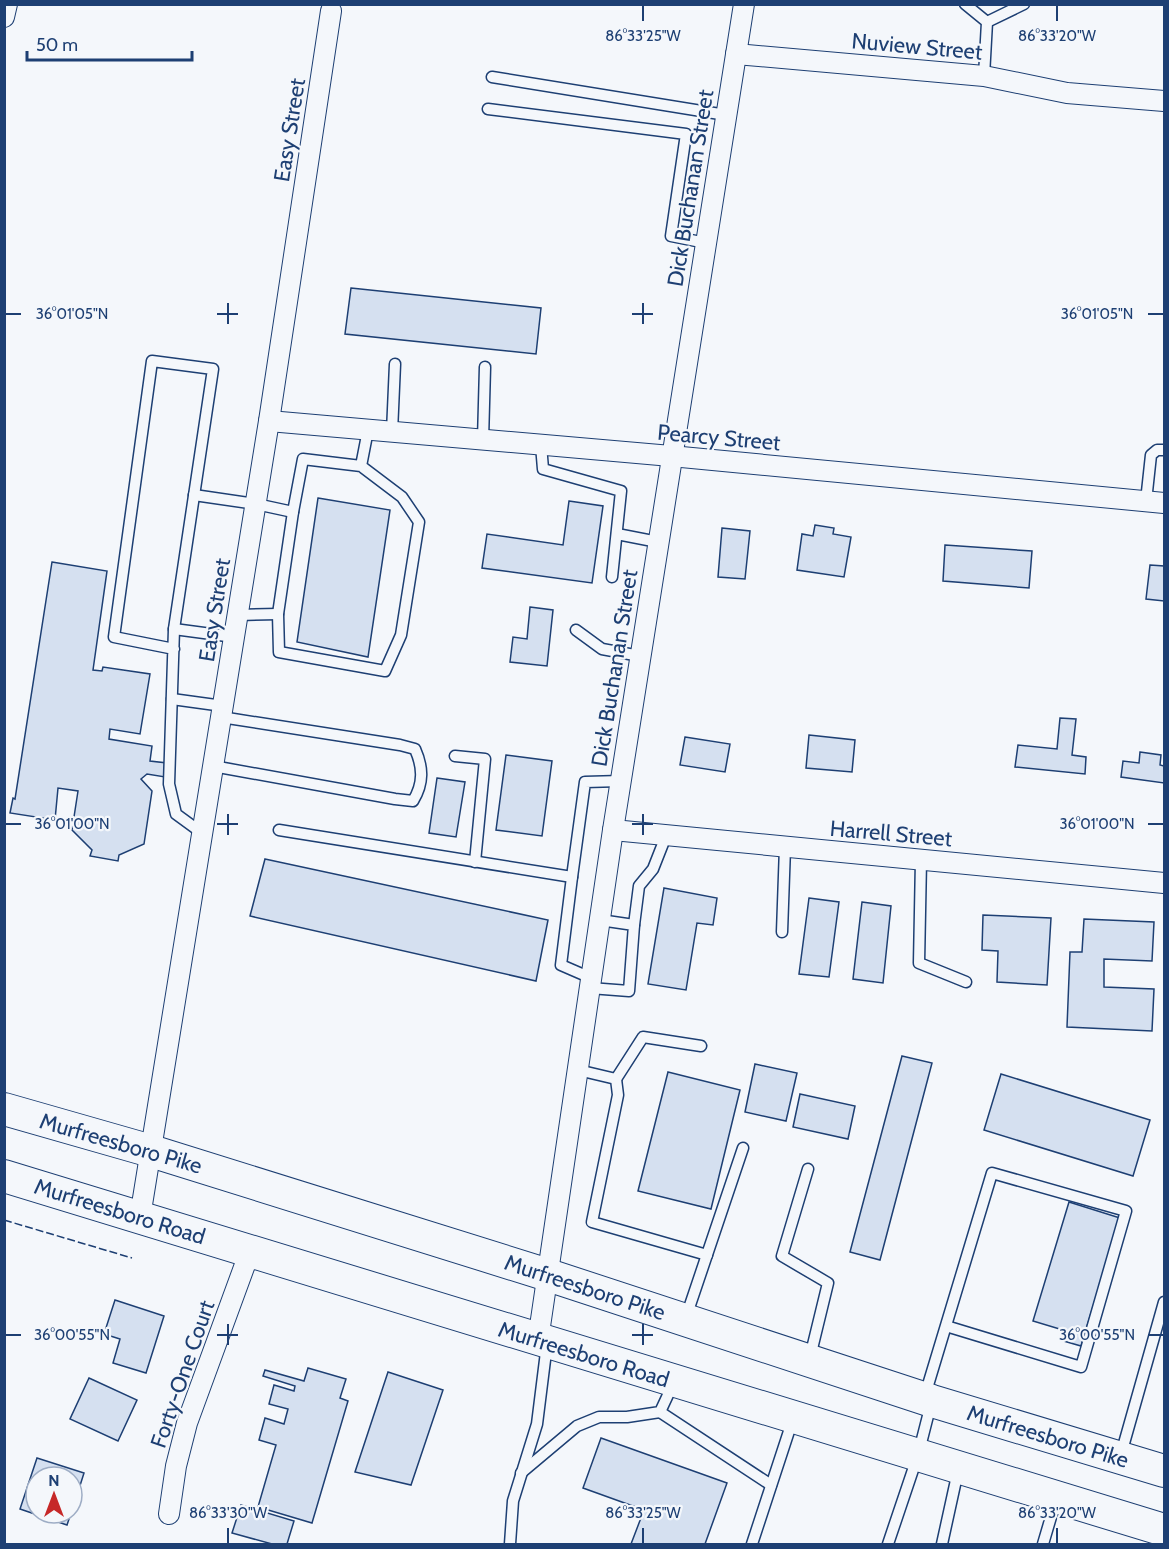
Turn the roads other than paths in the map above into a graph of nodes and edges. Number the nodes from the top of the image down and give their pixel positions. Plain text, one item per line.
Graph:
1 (7, 4) edge
2 (744, 4) edge
3 (966, 4) edge
4 (1024, 4) edge
5 (331, 10) dead end
6 (4, 16) edge
7 (987, 22) junction
8 (736, 54) junction
9 (984, 76) junction
10 (492, 77) dead end
11 (1164, 101) edge
12 (488, 110) dead end
13 (726, 115) junction
14 (706, 243) junction
15 (395, 364) dead end
16 (485, 367) dead end
17 (269, 421) junction
18 (368, 430) junction
19 (392, 432) junction
20 (483, 440) junction
21 (541, 445) junction
22 (1164, 450) edge
23 (671, 456) junction
24 (361, 466) junction
25 (194, 495) junction
26 (1155, 502) edge
27 (256, 504) junction
28 (293, 512) junction
29 (617, 534) junction
30 (658, 542) junction
31 (612, 578) dead end
32 (278, 614) junction
33 (238, 615) junction
34 (174, 628) junction
35 (576, 630) dead end
36 (234, 637) junction
37 (174, 649) junction
38 (640, 656) junction
39 (172, 699) junction
40 (222, 712) junction
41 (455, 756) dead end
42 (213, 766) junction
43 (621, 781) junction
44 (279, 830) dead end
45 (613, 830) junction
46 (202, 833) junction
47 (666, 836) junction
48 (785, 847) junction
49 (921, 860) junction
50 (475, 862) junction
51 (572, 878) junction
52 (1164, 883) edge
53 (600, 920) junction
54 (634, 925) junction
55 (782, 932) dead end
56 (966, 982) dead end
57 (591, 983) junction
58 (701, 1046) dead end
59 (578, 1070) junction
60 (616, 1079) junction
61 (4, 1109) edge
62 (743, 1148) dead end
63 (151, 1151) junction
64 (808, 1169) dead end
65 (4, 1176) edge
66 (140, 1217) junction
67 (250, 1251) junction
68 (707, 1255) junction
69 (548, 1275) junction
70 (1164, 1302) edge
71 (685, 1320) junction
72 (946, 1326) junction
73 (543, 1342) junction
74 (809, 1360) junction
75 (674, 1382) junction
76 (928, 1399) junction
77 (660, 1412) junction
78 (793, 1418) junction
79 (918, 1455) junction
80 (1120, 1458) junction
81 (959, 1468) junction
82 (1164, 1471) edge
83 (521, 1473) junction
84 (771, 1485) junction
85 (1057, 1497) junction
86 (169, 1514) dead end
87 (1152, 1530) edge
88 (510, 1545) edge
89 (752, 1545) edge
90 (888, 1545) edge
91 (942, 1545) edge
92 (1042, 1545) edge

1 - 6 street
2 - 8 street, Dick Buchanan Street
3 - 7 lane
4 - 7 lane
5 - 17 street, Easy Street
7 - 9 lane
8 - 9 street, Nuview Street
8 - 13 street, Dick Buchanan Street
9 - 11 street, Nuview Street
10 - 13 lane
12 - 14 lane
13 - 14 street, Dick Buchanan Street
14 - 23 street, Dick Buchanan Street
15 - 19 lane
16 - 20 lane
17 - 18 street, Pearcy Street
17 - 27 street, Easy Street
18 - 19 street, Pearcy Street
18 - 24 lane
19 - 20 street, Pearcy Street
20 - 21 street, Pearcy Street
21 - 23 street, Pearcy Street
21 - 29 lane
22 - 26 lane
23 - 26 street, Pearcy Street
23 - 30 street, Dick Buchanan Street
24 - 28 lane
24 - 32 lane
25 - 27 lane
25 - 34 lane
25 - 37 lane
27 - 28 lane
27 - 33 street, Easy Street
28 - 32 lane
29 - 30 lane
29 - 31 lane
30 - 38 street, Dick Buchanan Street
32 - 33 lane
33 - 36 street, Easy Street
34 - 36 lane
34 - 37 lane
35 - 38 lane
36 - 40 street, Easy Street
37 - 39 lane
38 - 43 street, Dick Buchanan Street
39 - 40 lane
39 - 46 lane
40 - 42 street, Easy Street
40 - 42 lane
41 - 50 lane
42 - 46 street, Easy Street
43 - 45 street, Dick Buchanan Street
43 - 51 lane
44 - 50 lane
45 - 47 street, Harrell Street
45 - 53 street, Dick Buchanan Street
46 - 63 street, Easy Street
47 - 48 street, Harrell Street
47 - 54 lane
48 - 49 street, Harrell Street
48 - 55 lane
49 - 52 street, Harrell Street
49 - 56 lane
50 - 51 lane
51 - 57 lane
53 - 54 lane
53 - 57 street, Dick Buchanan Street
54 - 57 lane
57 - 59 street, Dick Buchanan Street
58 - 60 lane
59 - 60 lane
59 - 69 street, Dick Buchanan Street
60 - 68 lane
61 - 63 main road, Murfreesboro Pike
62 - 68 lane
63 - 66 street, Easy Street
63 - 69 main road, Murfreesboro Pike
64 - 74 lane
65 - 66 main road, Murfreesboro Road
66 - 67 main road, Murfreesboro Road
67 - 73 main road, Murfreesboro Road
67 - 86 street, Forty-One Court
68 - 71 lane
69 - 71 main road, Murfreesboro Pike
69 - 73 street, Dick Buchanan Street
70 - 80 lane
71 - 74 main road, Murfreesboro Pike
72 - 72 lane
72 - 76 lane
73 - 75 main road, Murfreesboro Road
73 - 83 lane
74 - 76 main road, Murfreesboro Pike
75 - 77 lane
75 - 78 main road, Murfreesboro Road
76 - 79 lane
76 - 80 main road, Murfreesboro Pike
77 - 83 lane
77 - 84 lane
78 - 79 main road, Murfreesboro Road
78 - 84 lane
79 - 81 main road, Murfreesboro Road
79 - 90 lane
80 - 82 main road, Murfreesboro Pike
81 - 85 main road, Murfreesboro Road
81 - 91 lane
83 - 88 lane
84 - 89 lane
85 - 87 main road, Murfreesboro Road
85 - 92 lane

